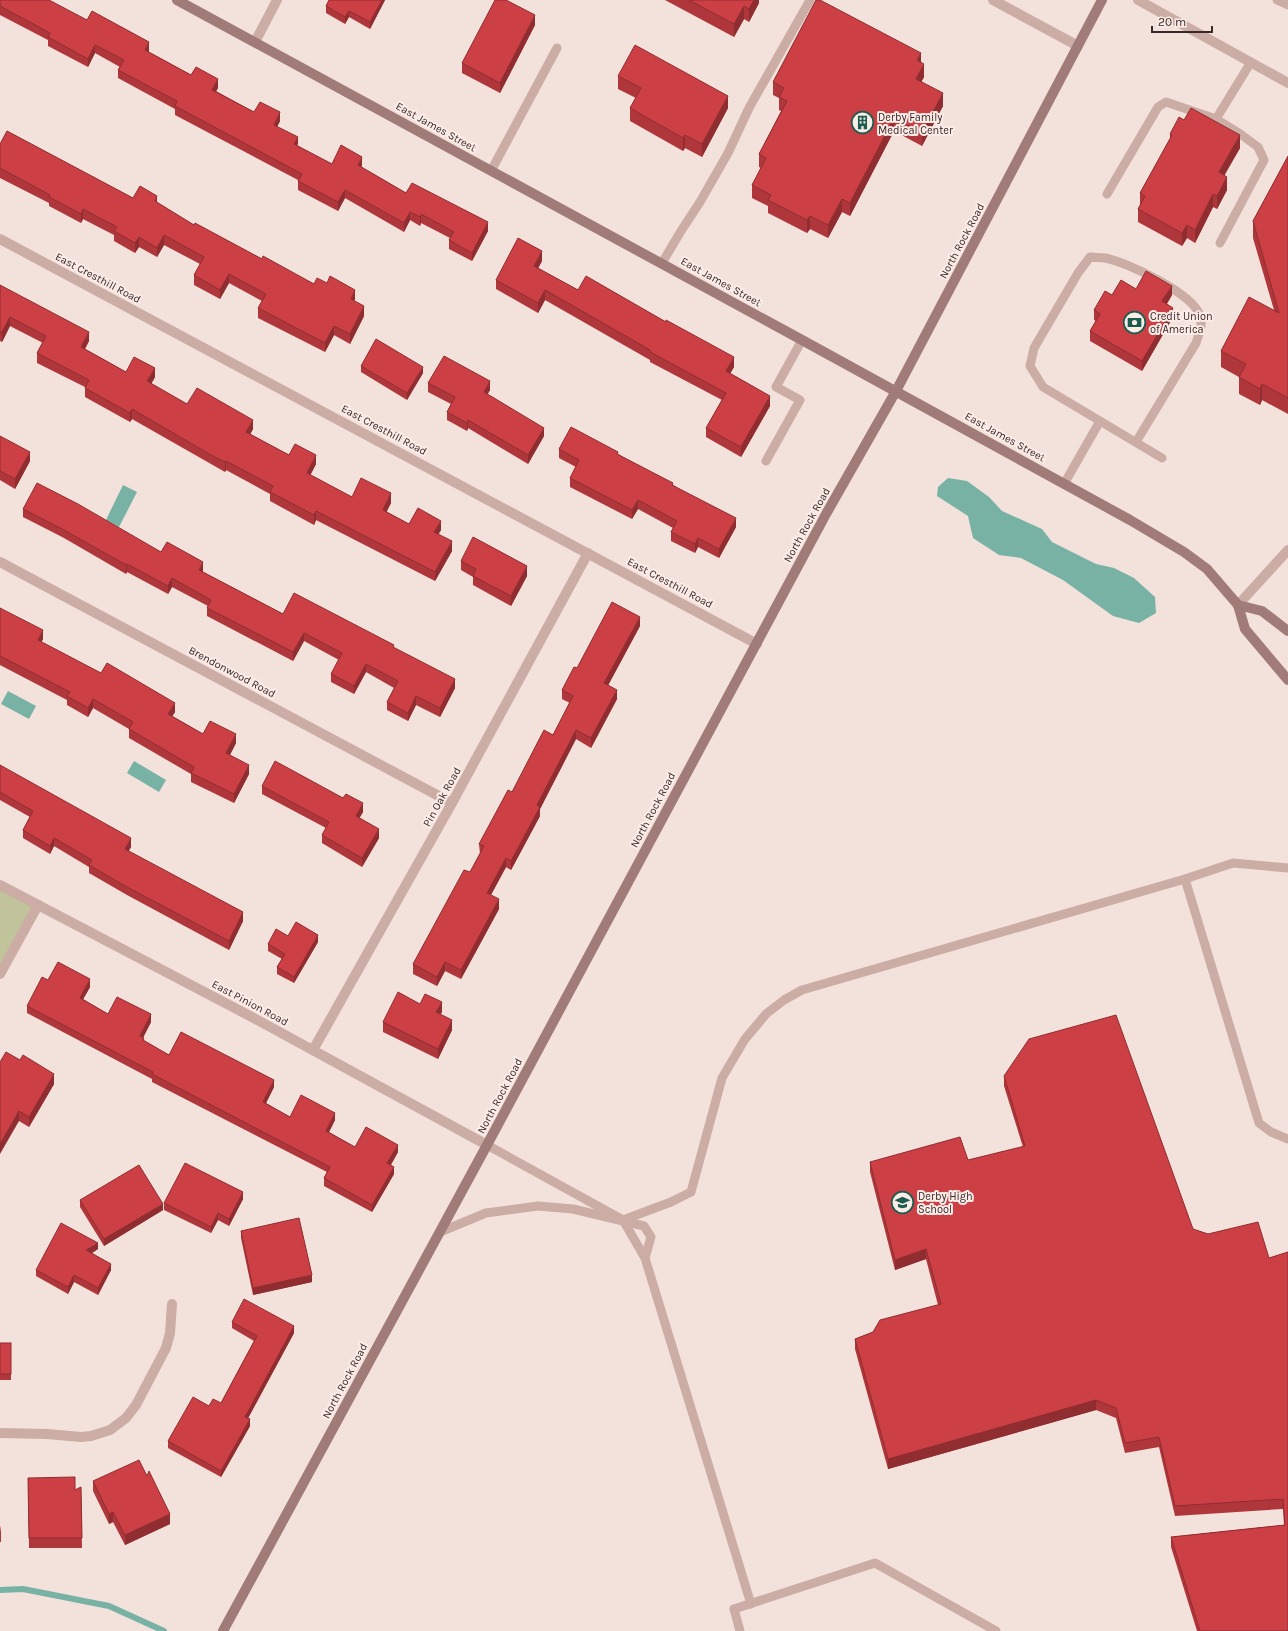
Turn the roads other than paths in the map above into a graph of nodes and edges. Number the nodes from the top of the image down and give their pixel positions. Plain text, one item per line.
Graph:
1 (177, 0) edge
2 (277, 0) edge
3 (810, 0) edge
4 (1102, 0) edge
5 (1138, 0) edge
6 (1278, 0) edge
7 (997, 1) edge
8 (1288, 5) edge
9 (255, 42) junction
10 (1078, 46) junction
11 (558, 48) dead end
12 (1251, 62) junction
13 (1288, 83) edge
14 (1216, 119) junction
15 (491, 170) junction
16 (1107, 194) dead end
17 (0, 239) edge
18 (1220, 243) dead end
19 (662, 263) junction
20 (802, 340) junction
21 (896, 391) junction
22 (1100, 421) junction
23 (1136, 442) junction
24 (1162, 458) dead end
25 (766, 461) dead end
26 (1064, 484) junction
27 (1288, 550) edge
28 (588, 553) junction
29 (0, 562) edge
30 (1238, 605) junction
31 (1288, 631) edge
32 (757, 644) junction
33 (1288, 680) edge
34 (452, 803) junction
35 (1288, 868) edge
36 (1185, 879) junction
37 (0, 884) edge
38 (38, 905) junction
39 (0, 974) edge
40 (313, 1050) junction
41 (1288, 1139) edge
42 (487, 1145) junction
43 (623, 1220) junction
44 (440, 1232) junction
45 (646, 1258) junction
46 (172, 1304) dead end
47 (0, 1432) edge
48 (751, 1604) junction
49 (223, 1631) edge
50 (740, 1631) edge
51 (996, 1631) edge

1 - 9 main road, East James Street
2 - 9 street
3 - 19 lane
4 - 10 main road, North Rock Road
5 - 12 street
6 - 8 lane
7 - 10 street
9 - 15 main road, East James Street
10 - 21 main road, North Rock Road
11 - 15 lane
12 - 13 street
12 - 14 lane
14 - 16 lane
14 - 18 lane
15 - 19 main road, East James Street
17 - 28 street, East Cresthill Road
19 - 20 main road, East James Street
20 - 21 main road, East James Street
20 - 25 lane
21 - 26 main road, East James Street
21 - 32 main road, North Rock Road
22 - 23 lane
22 - 23 lane
22 - 26 lane
23 - 24 lane
26 - 30 main road, East James Street
27 - 30 street
28 - 32 street, East Cresthill Road
28 - 34 street, Pin Oak Road
29 - 34 street, Brendonwood Road
30 - 31 main road
30 - 33 main road, East James Street
32 - 42 main road, North Rock Road
34 - 40 street, Pin Oak Road
35 - 36 lane
36 - 41 lane
36 - 43 lane
37 - 38 street, East Pinion Road
38 - 39 street
38 - 40 street, East Pinion Road
40 - 42 street, East Pinion Road
42 - 43 lane
42 - 44 main road, North Rock Road
43 - 44 lane
43 - 45 lane
43 - 45 lane
44 - 49 main road, North Rock Road
45 - 48 lane
46 - 47 street
48 - 50 lane
48 - 51 lane

